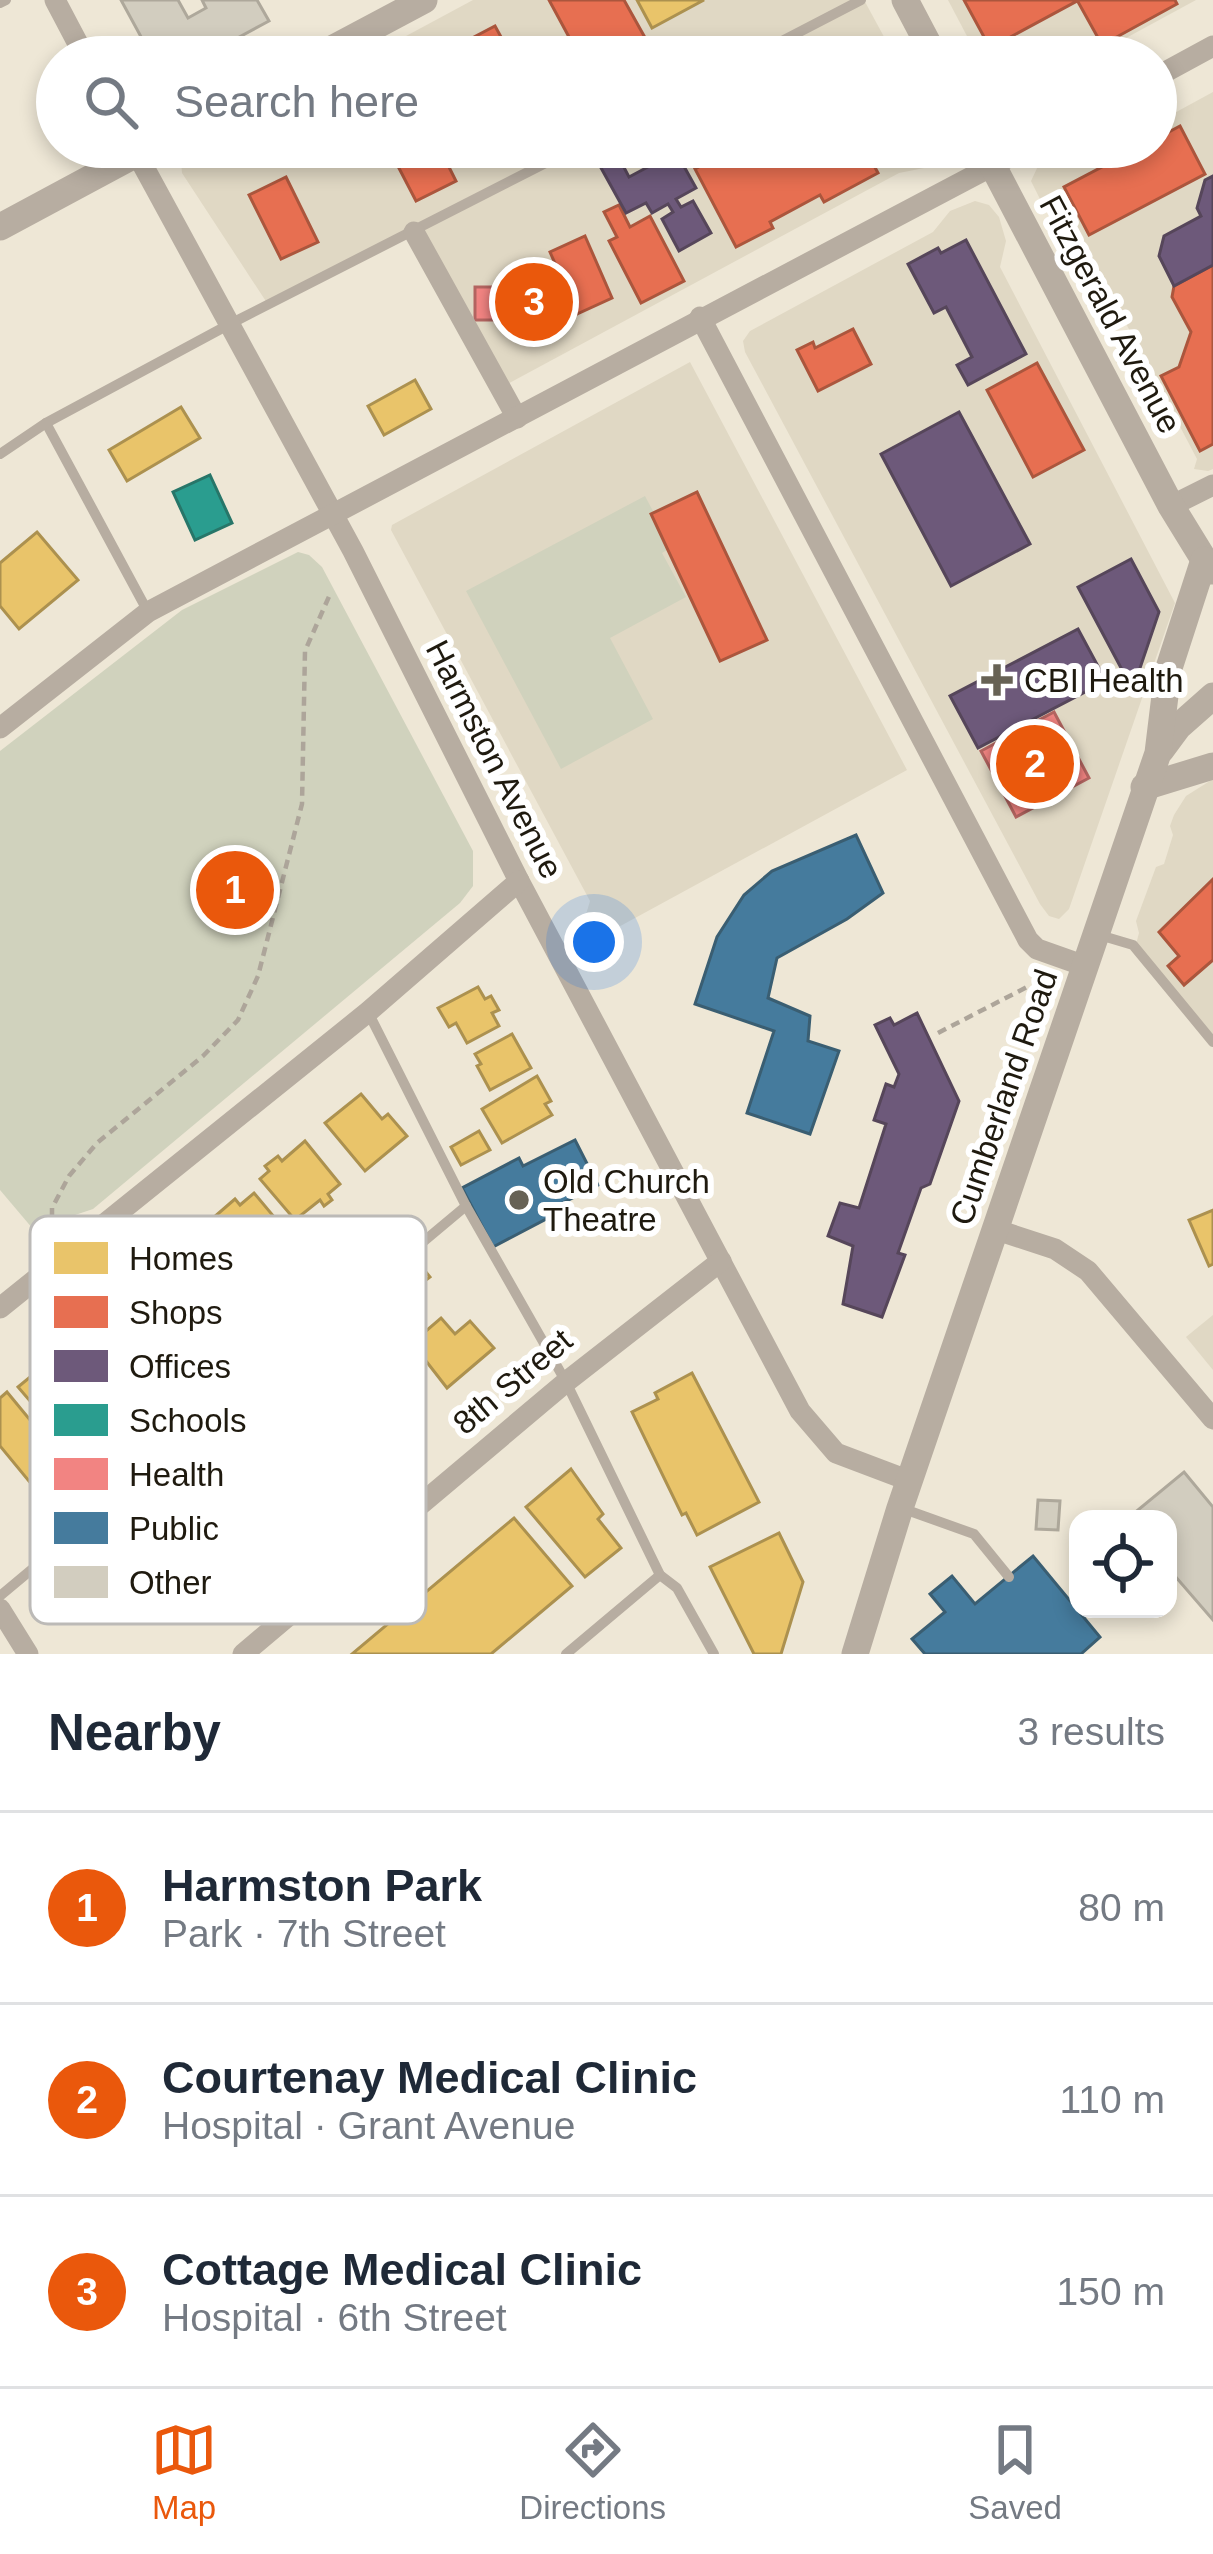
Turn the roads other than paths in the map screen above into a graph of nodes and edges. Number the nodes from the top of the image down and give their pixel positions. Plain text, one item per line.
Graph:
1 (55, 0) edge
2 (424, 0) edge
3 (861, 0) edge
4 (905, 0) edge
5 (74, 36) edge
6 (356, 36) edge
7 (792, 36) edge
8 (924, 36) edge
9 (1213, 46) edge
10 (1177, 66) edge
11 (105, 168) edge
12 (149, 168) edge
13 (537, 168) edge
14 (968, 168) edge
15 (994, 168) edge
16 (0, 226) edge
17 (414, 232) junction
18 (700, 317) junction
19 (230, 324) junction
20 (517, 418) junction
21 (46, 423) junction
22 (0, 454) edge
23 (1213, 485) edge
24 (1171, 506) junction
25 (333, 514) junction
26 (1208, 568) edge
27 (148, 612) junction
28 (1213, 696) edge
29 (0, 728) edge
30 (1158, 753) junction
31 (1213, 766) edge
32 (1144, 787) junction
33 (519, 881) junction
34 (1096, 934) junction
35 (1085, 966) junction
36 (368, 1012) junction
37 (1213, 1042) edge
38 (466, 1206) junction
39 (114, 1216) edge
40 (997, 1229) junction
41 (426, 1239) edge
42 (721, 1261) junction
43 (30, 1284) edge
44 (0, 1308) edge
45 (566, 1382) junction
46 (1213, 1419) edge
47 (910, 1481) junction
48 (426, 1500) edge
49 (900, 1508) junction
50 (30, 1571) edge
51 (660, 1576) junction
52 (1009, 1577) dead end
53 (0, 1596) edge
54 (0, 1609) edge
55 (279, 1624) edge
56 (28, 1654) edge
57 (243, 1654) edge
58 (566, 1654) edge
59 (714, 1654) edge
60 (855, 1654) edge

1 - 5 street
2 - 6 street
3 - 7 lane
4 - 8 street
9 - 10 street
11 - 16 street
12 - 19 street, Harmston Avenue
13 - 17 lane
14 - 18 street
15 - 24 street, Fitzgerald Avenue
17 - 19 lane
17 - 20 street
18 - 20 street
18 - 35 street
19 - 21 lane
19 - 25 street, Harmston Avenue
20 - 25 street
21 - 22 lane
21 - 27 lane
23 - 24 street
24 - 26 street, Fitzgerald Avenue
25 - 27 street
25 - 33 street, Harmston Avenue
26 - 30 street, Cumberland Road
27 - 29 street
28 - 30 street
30 - 32 street, Cumberland Road
31 - 32 street
32 - 34 street, Cumberland Road
33 - 36 street
33 - 42 street, Harmston Avenue
34 - 35 street, Cumberland Road
34 - 37 lane
35 - 40 street, Cumberland Road
36 - 38 lane
36 - 39 street
38 - 41 lane
38 - 45 lane
40 - 46 street
40 - 47 street, Cumberland Road
42 - 45 street, 8th Street
42 - 47 street, Harmston Avenue
43 - 44 street
45 - 48 street, 8th Street
45 - 51 lane
47 - 49 street, Cumberland Road
49 - 52 lane
49 - 60 street, Cumberland Road
50 - 53 lane
51 - 58 lane
51 - 59 lane
54 - 56 street
55 - 57 street, 8th Street

